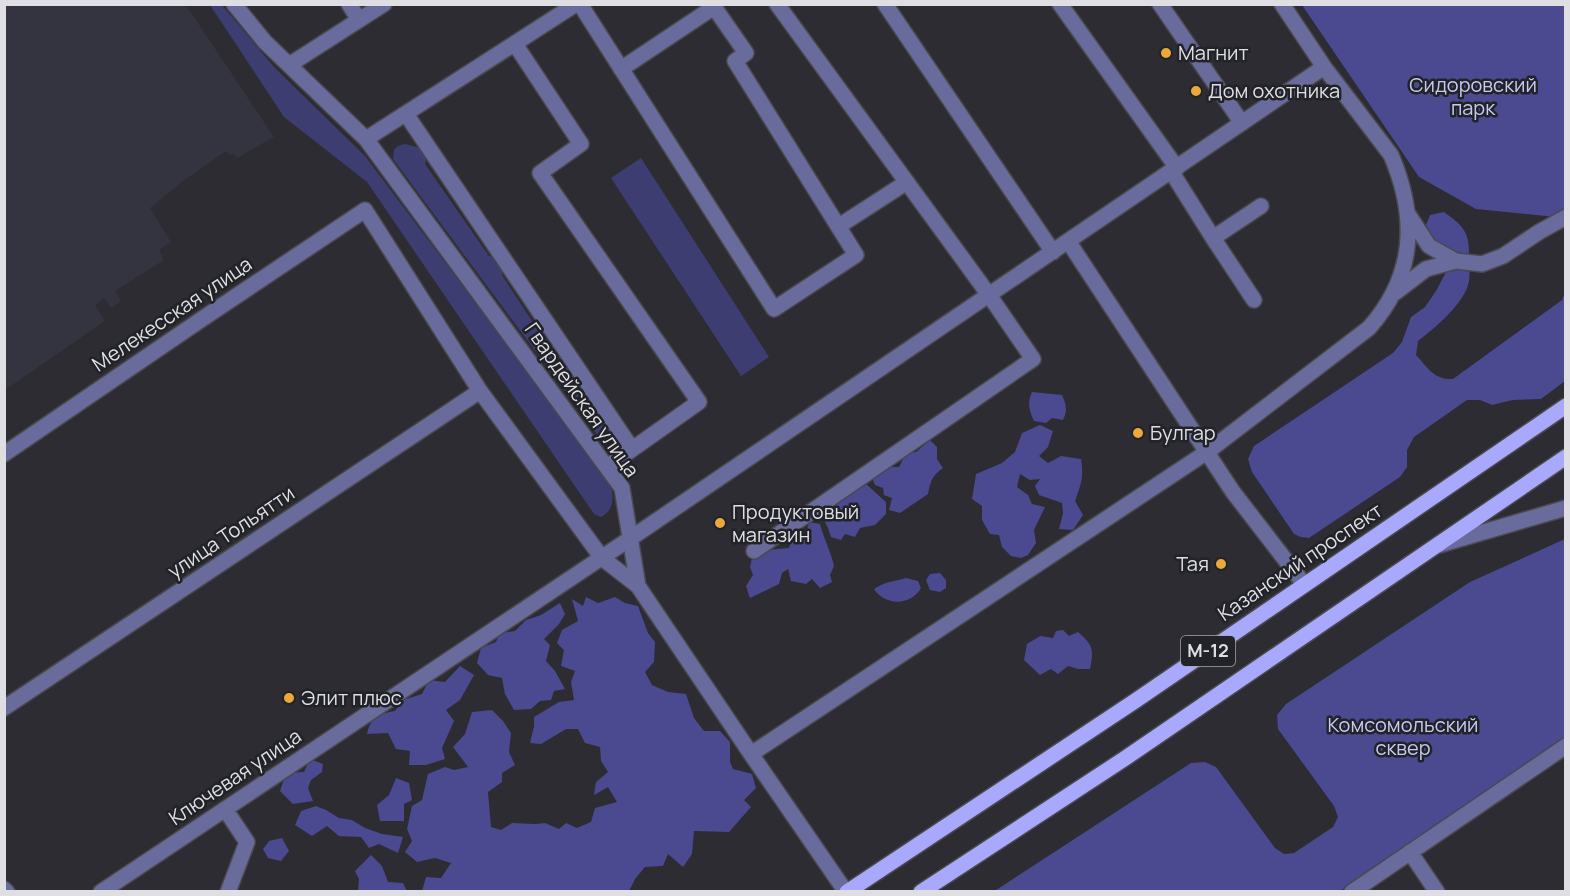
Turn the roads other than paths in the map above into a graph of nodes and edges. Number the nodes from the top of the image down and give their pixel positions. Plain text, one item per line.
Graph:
1 (234, 4) edge
2 (349, 4) edge
3 (384, 4) edge
4 (578, 4) edge
5 (777, 4) edge
6 (885, 4) edge
7 (1060, 4) edge
8 (1160, 4) edge
9 (1282, 4) edge
10 (359, 20) junction
11 (515, 44) junction
12 (289, 66) junction
13 (1324, 67) junction
14 (621, 69) junction
15 (406, 114) junction
16 (1242, 123) junction
17 (366, 140) junction
18 (1174, 170) junction
19 (907, 182) junction
20 (1261, 206) dead end
21 (1406, 211) junction
22 (1566, 217) edge
23 (839, 226) junction
24 (1213, 238) junction
25 (1068, 241) junction
26 (1053, 252) junction
27 (1456, 261) junction
28 (1393, 294) junction
29 (989, 295) junction
30 (1254, 300) dead end
31 (480, 391) junction
32 (1566, 406) edge
33 (632, 449) junction
34 (1207, 452) junction
35 (4, 454) edge
36 (1566, 457) edge
37 (607, 467) junction
38 (1566, 508) edge
39 (631, 538) junction
40 (1431, 548) junction
41 (754, 551) dead end
42 (602, 558) junction
43 (1304, 584) junction
44 (638, 586) junction
45 (4, 708) edge
46 (1566, 747) edge
47 (751, 754) junction
48 (225, 809) junction
49 (1410, 852) junction
50 (101, 891) edge
51 (228, 891) edge
52 (847, 891) edge
53 (921, 891) edge
54 (1352, 891) edge
55 (1437, 891) edge

1 - 12 street, Гвардейская улица
2 - 10 street
3 - 10 street
4 - 11 street
4 - 14 street
5 - 19 street
6 - 26 street
7 - 18 street
8 - 16 street
9 - 13 street
10 - 12 street
11 - 15 street
11 - 33 street
12 - 17 street, Гвардейская улица
13 - 16 street, Ключевая улица
13 - 21 street
14 - 23 street
14 - 23 street
15 - 17 street
15 - 33 street
16 - 18 street, Ключевая улица
17 - 37 street, Гвардейская улица
18 - 24 street
18 - 25 street, Ключевая улица
19 - 23 street
19 - 29 street
20 - 24 street
21 - 27 street
21 - 28 street
22 - 27 street
24 - 30 street
25 - 26 street, Ключевая улица
25 - 34 street
26 - 29 street, Ключевая улица
27 - 28 street
28 - 34 street
29 - 39 street, Ключевая улица
29 - 41 street
31 - 35 street, Мелекесская улица
31 - 42 street
31 - 45 street, улица Тольятти
32 - 43 main road, Казанский проспект / М-12
33 - 37 street
34 - 43 street
34 - 47 street
36 - 40 main road, М-12
37 - 39 street, Гвардейская улица
38 - 40 street
39 - 42 street, Ключевая улица
39 - 44 street, Гвардейская улица
40 - 53 main road, М-12
42 - 44 street
42 - 48 street, Ключевая улица
43 - 52 main road, Казанский проспект / М-12
44 - 47 street, Гвардейская улица
46 - 49 street
47 - 52 street, Гвардейская улица
48 - 50 street, Ключевая улица
48 - 51 street
49 - 54 street
49 - 55 street

